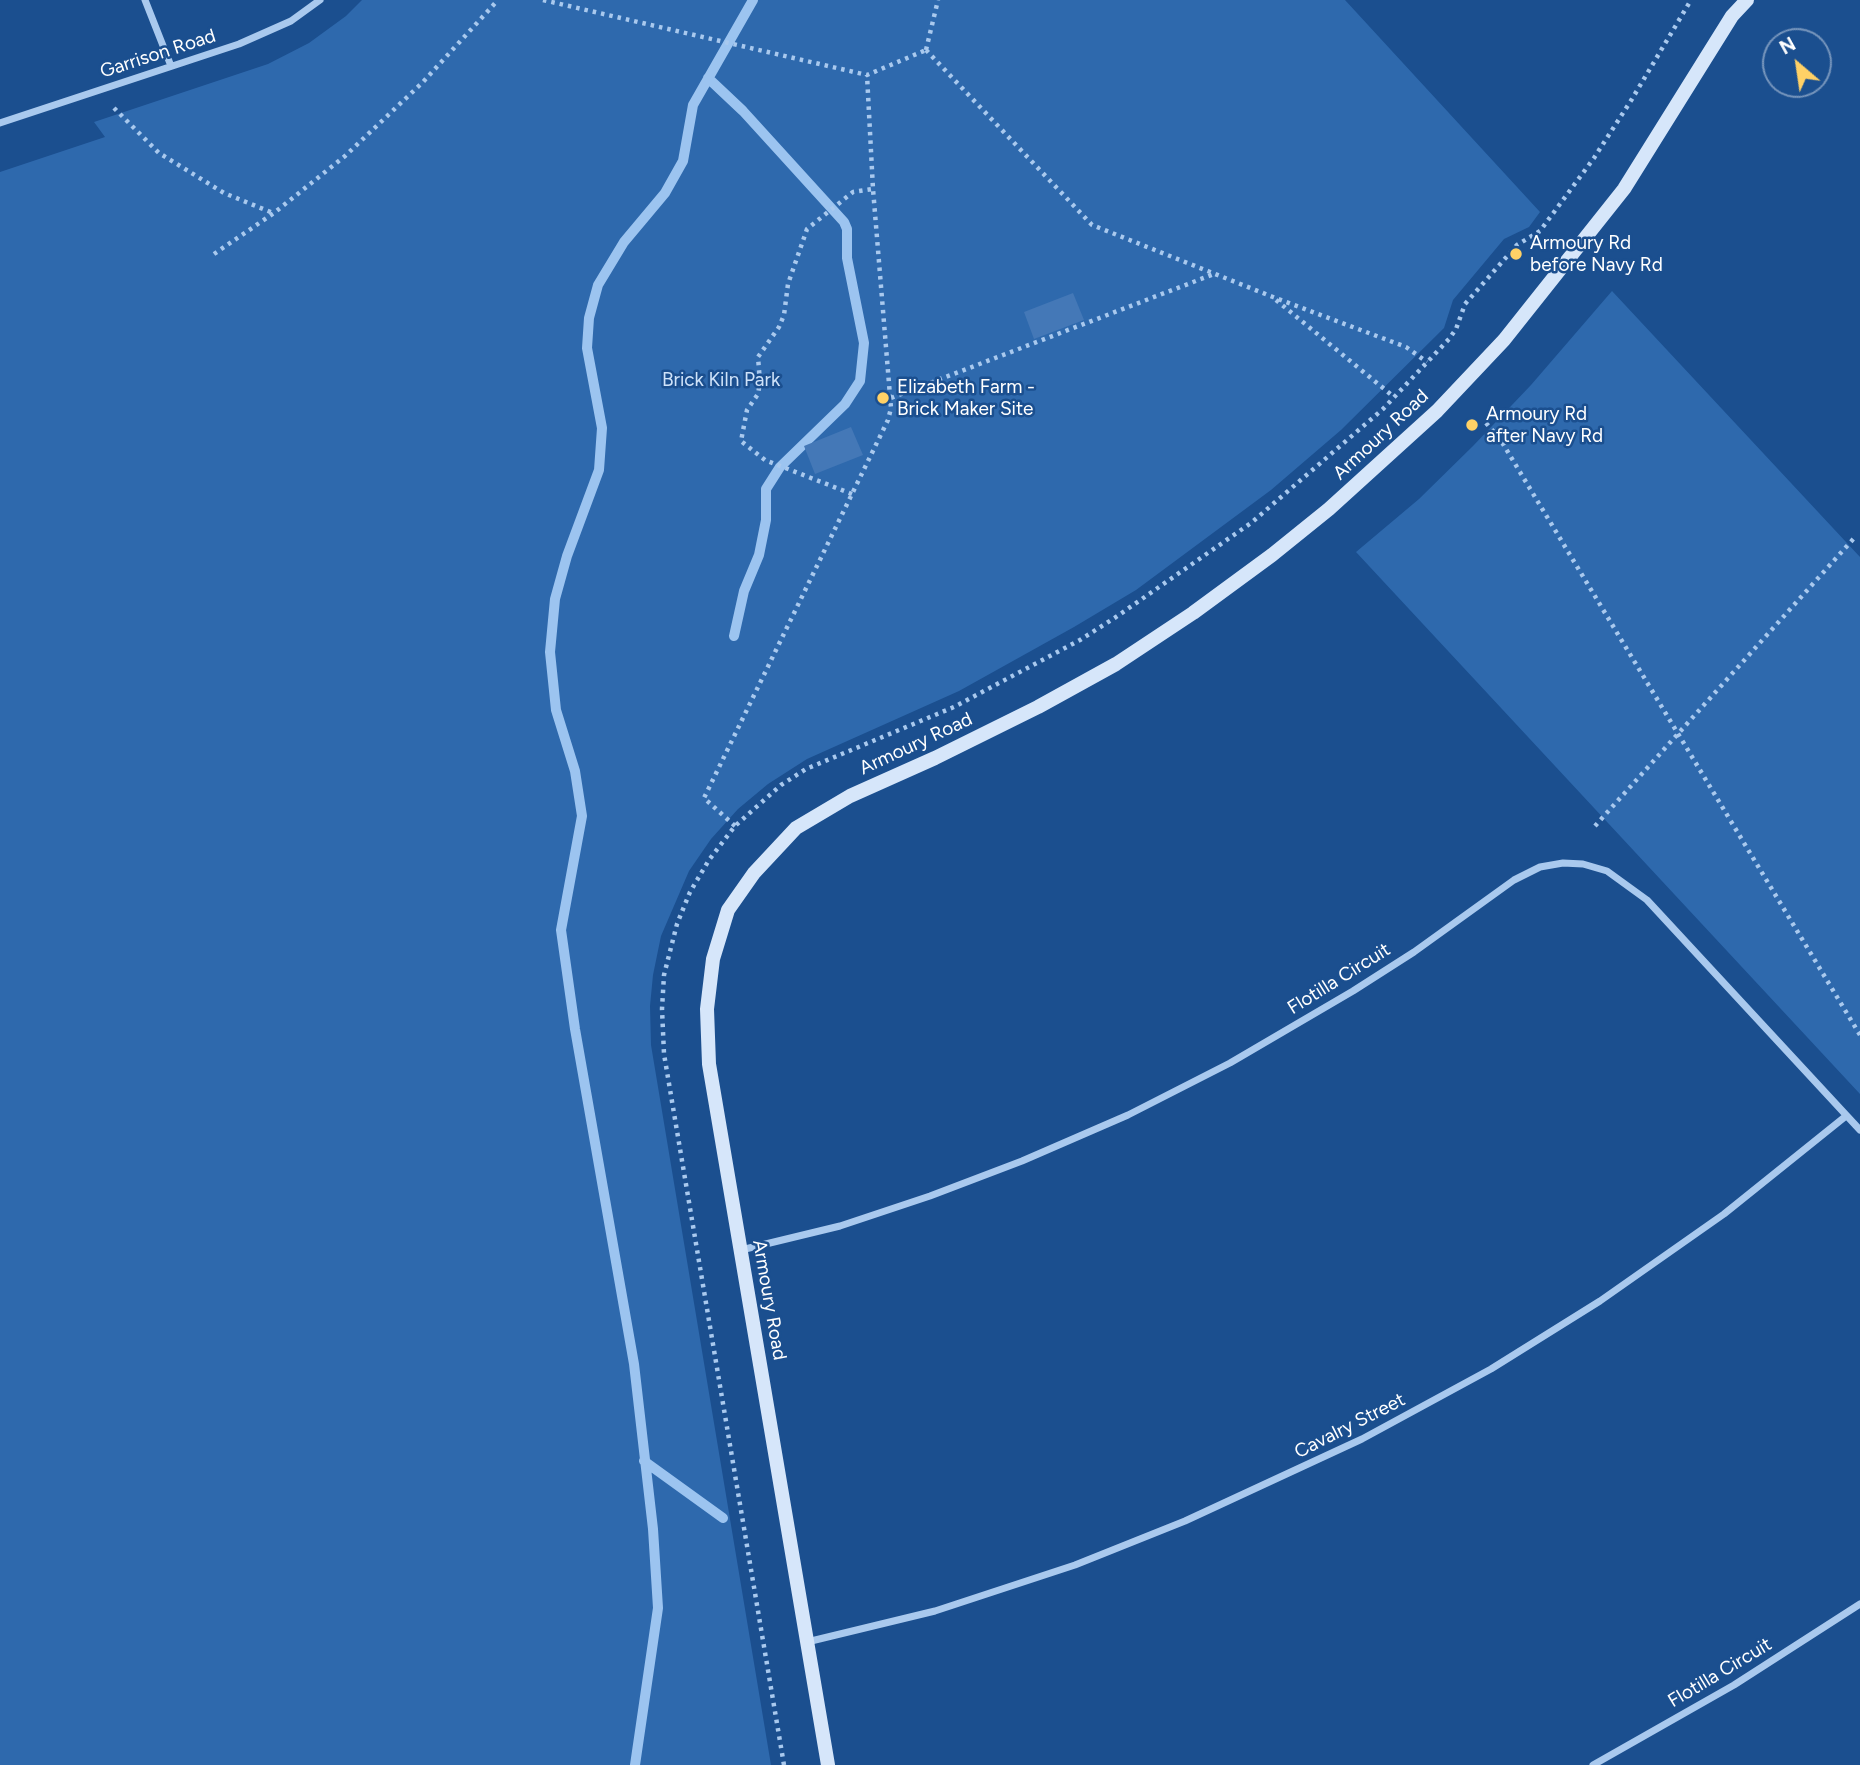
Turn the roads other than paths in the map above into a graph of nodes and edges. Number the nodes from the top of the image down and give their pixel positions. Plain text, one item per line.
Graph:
1 (145, 0) edge
2 (320, 0) edge
3 (1732, 0) edge
4 (1747, 0) edge
5 (1732, 16) junction
6 (171, 66) junction
7 (0, 123) edge
8 (1846, 1116) junction
9 (1860, 1130) edge
10 (741, 1250) junction
11 (1860, 1604) edge
12 (807, 1642) junction
13 (828, 1765) edge
14 (1593, 1765) edge

1 - 6 street
2 - 6 street, Garrison Road
3 - 5 street
4 - 5 street, Armoury Road
5 - 10 street, Armoury Road
6 - 7 street, Garrison Road
8 - 9 street, Flotilla Circuit
8 - 10 street, Flotilla Circuit
8 - 12 street, Cavalry Street
10 - 12 street, Armoury Road
11 - 14 street, Flotilla Circuit
12 - 13 street, Armoury Road

